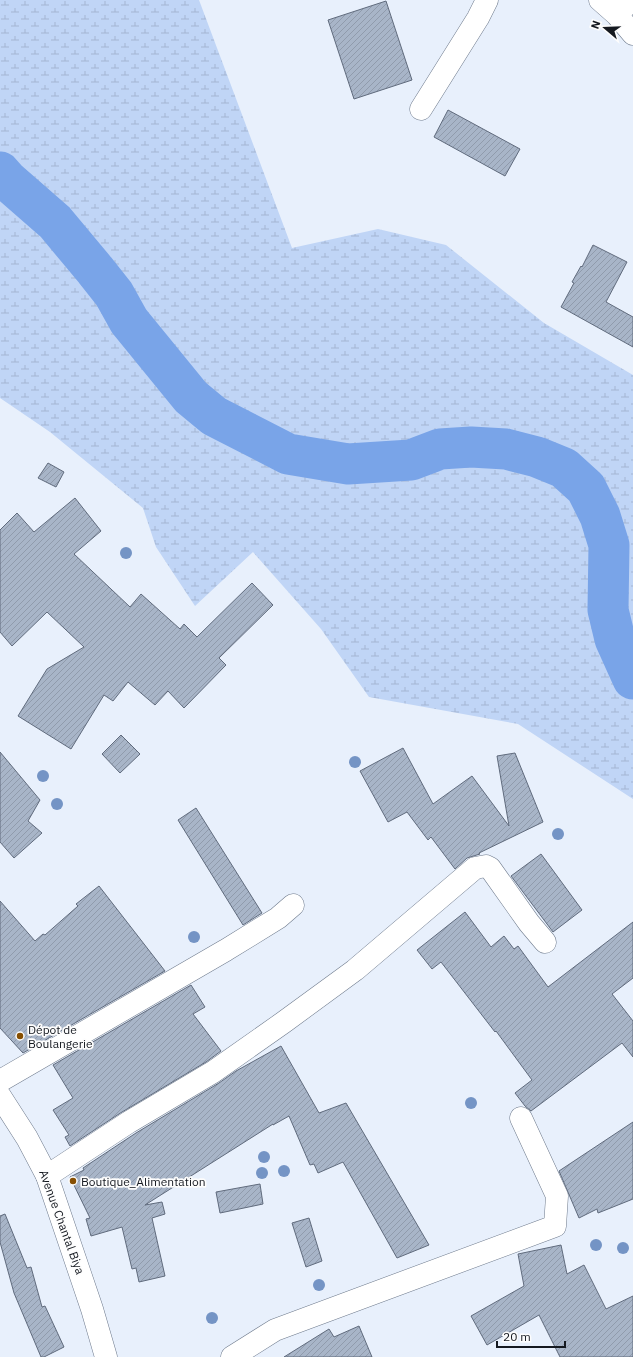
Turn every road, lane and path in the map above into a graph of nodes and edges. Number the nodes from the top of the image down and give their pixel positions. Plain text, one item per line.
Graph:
1 (487, 0) edge
2 (600, 0) edge
3 (624, 7) edge
4 (633, 34) edge
5 (421, 109) dead end
6 (293, 905) dead end
7 (545, 942) dead end
8 (0, 1082) edge
9 (0, 1096) edge
10 (521, 1118) dead end
11 (47, 1176) junction
12 (106, 1357) edge
13 (232, 1357) edge

1 - 5 street
2 - 3 street
3 - 4 street
6 - 8 street
7 - 11 street
9 - 11 street, Avenue Chantal Biya
10 - 13 street
11 - 12 street, Avenue Chantal Biya

